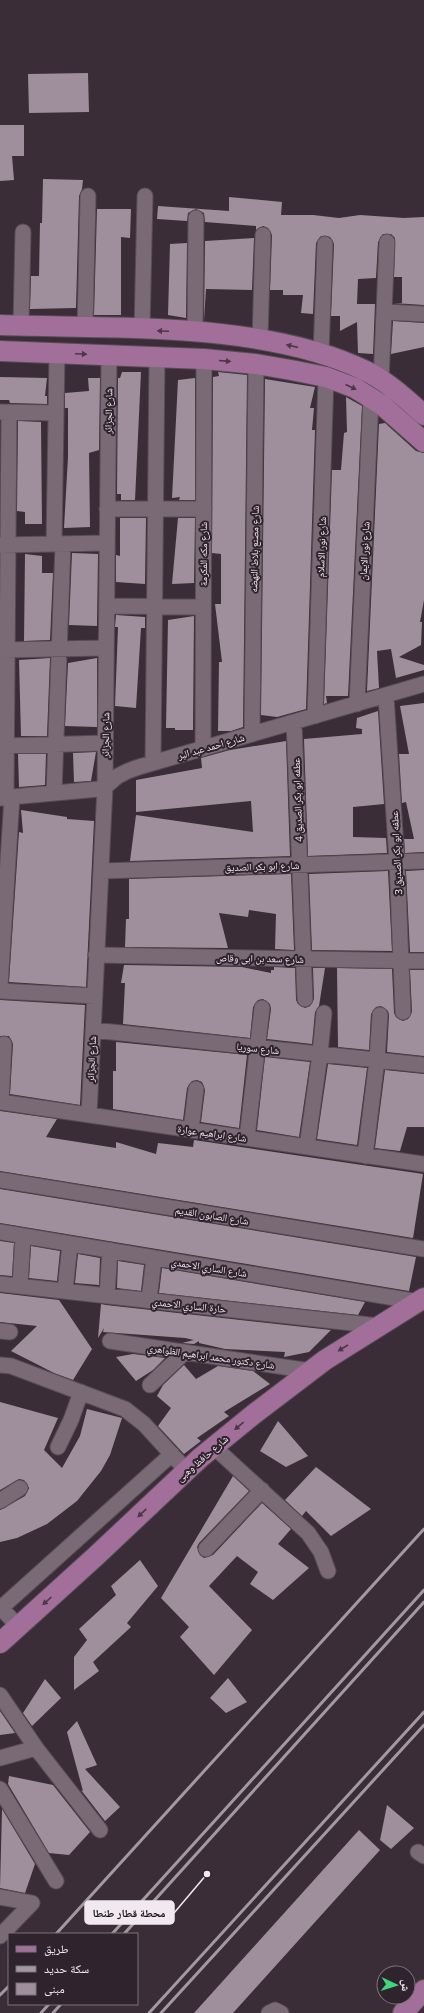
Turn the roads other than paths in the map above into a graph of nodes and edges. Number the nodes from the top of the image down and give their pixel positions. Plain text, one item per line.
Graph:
1 (88, 196) dead end
2 (146, 196) dead end
3 (196, 218) dead end
4 (23, 232) dead end
5 (263, 235) dead end
6 (387, 242) dead end
7 (325, 244) dead end
8 (385, 312) junction
9 (424, 314) edge
10 (0, 325) edge
11 (21, 326) junction
12 (85, 328) junction
13 (142, 330) junction
14 (195, 332) junction
15 (260, 340) junction
16 (10, 351) edge
17 (57, 353) junction
18 (321, 354) junction
19 (109, 355) junction
20 (157, 357) junction
21 (204, 359) junction
22 (256, 364) junction
23 (326, 378) junction
24 (382, 381) junction
25 (371, 398) junction
26 (4, 412) edge
27 (56, 412) junction
28 (424, 415) edge
29 (424, 442) edge
30 (155, 508) junction
31 (108, 509) junction
32 (204, 509) junction
33 (107, 543) junction
34 (58, 544) junction
35 (4, 545) edge
36 (107, 606) junction
37 (154, 606) junction
38 (203, 607) junction
39 (106, 648) junction
40 (59, 649) junction
41 (3, 650) edge
42 (424, 684) edge
43 (386, 696) junction
44 (357, 704) junction
45 (315, 716) junction
46 (294, 722) junction
47 (252, 734) junction
48 (105, 743) junction
49 (56, 744) junction
50 (3, 746) edge
51 (203, 748) junction
52 (153, 763) junction
53 (105, 787) junction
54 (54, 793) junction
55 (6, 798) edge
56 (424, 861) edge
57 (397, 862) junction
58 (299, 865) junction
59 (101, 871) junction
60 (96, 955) junction
61 (303, 959) junction
62 (401, 961) junction
63 (424, 961) edge
64 (0, 987) edge
65 (0, 991) edge
66 (95, 996) junction
67 (305, 999) dead end
68 (262, 1008) dead end
69 (403, 1012) dead end
70 (324, 1013) dead end
71 (380, 1015) dead end
72 (93, 1030) junction
73 (4, 1044) dead end
74 (259, 1048) junction
75 (320, 1054) junction
76 (377, 1060) junction
77 (424, 1065) edge
78 (196, 1089) dead end
79 (0, 1102) edge
80 (89, 1115) junction
81 (191, 1130) junction
82 (247, 1138) junction
83 (307, 1147) junction
84 (365, 1156) junction
85 (424, 1164) edge
86 (0, 1180) edge
87 (0, 1232) edge
88 (23, 1236) junction
89 (70, 1244) junction
90 (424, 1249) edge
91 (110, 1250) junction
92 (154, 1258) junction
93 (0, 1284) edge
94 (20, 1286) junction
95 (65, 1291) junction
96 (107, 1296) junction
97 (149, 1300) junction
98 (421, 1300) edge
99 (379, 1326) junction
100 (110, 1342) dead end
101 (185, 1352) junction
102 (0, 1365) edge
103 (311, 1371) junction
104 (150, 1385) dead end
105 (82, 1392) junction
106 (58, 1447) dead end
107 (214, 1447) junction
108 (172, 1454) junction
109 (187, 1471) junction
110 (20, 1488) dead end
111 (262, 1490) junction
112 (0, 1501) edge
113 (206, 1549) dead end
114 (328, 1571) dead end
115 (0, 1607) edge
116 (18, 1626) junction
117 (0, 1643) edge
118 (0, 1695) edge
119 (36, 1748) junction
120 (0, 1758) edge
121 (0, 1789) edge
122 (100, 1830) dead end
123 (56, 1881) dead end
124 (0, 1897) edge
125 (0, 1936) edge
126 (424, 1990) edge
127 (269, 2013) edge
128 (281, 2013) edge
129 (403, 2013) edge

1 - 12 street
2 - 13 street
3 - 14 street
4 - 11 street
5 - 15 street
6 - 8 street
7 - 18 street
8 - 9 street
8 - 24 street
10 - 11 main road
11 - 12 main road
11 - 16 main road
12 - 13 main road
14 -> 13 main road
14 - 15 main road
18 -> 15 main road
16 - 17 main road
17 -> 19 main road
17 - 27 street
18 - 24 main road
19 - 20 main road
19 - 31 street, شارع الجزائر
20 - 21 main road
20 - 30 street
21 -> 22 main road
21 - 32 street, شارع مكه المكرمة
22 - 23 main road
22 - 47 street, شارع مصنع بلاط النهضه
23 -> 25 main road
23 - 45 street, شارع نور الاسلام
24 - 28 main road
25 - 29 main road
25 - 44 street, شارع نور الايمان
26 - 27 street
26 - 35 street
27 - 34 street
30 - 31 street
30 - 32 street
30 - 37 street
31 - 33 street, شارع الجزائر
32 - 38 street, شارع مكه المكرمة
33 - 34 street
33 - 36 street, شارع الجزائر
34 - 35 street
34 - 40 street
35 - 41 street
36 - 37 street
36 - 39 street, شارع الجزائر
37 - 38 street
37 - 52 street
38 - 51 street, شارع مكه المكرمة
39 - 40 street
39 - 48 street, شارع الجزائر
40 - 41 street
40 - 49 street
41 - 50 street
42 - 43 street, شارع احمد عبد البر
43 - 44 street, شارع احمد عبد البر
43 - 57 street, عطفه ابو بكر الصديق 3
44 - 45 street, شارع احمد عبد البر
45 - 46 street, شارع احمد عبد البر
46 - 47 street, شارع احمد عبد البر
46 - 58 street, عطفه ابو بكر الصديق 4
47 - 51 street, شارع احمد عبد البر
48 - 49 street
48 - 53 street, شارع الجزائر
49 - 50 street
49 - 54 street
50 - 55 street
51 - 52 street, شارع احمد عبد البر
52 - 53 street, شارع احمد عبد البر
53 - 54 street, شارع احمد عبد البر
53 - 59 street, شارع الجزائر
54 - 55 street, شارع احمد عبد البر
55 - 64 street
56 - 57 street, شارع ابو بكر الصديق
57 - 58 street, شارع ابو بكر الصديق
57 - 62 street, عطفه ابو بكر الصديق 3
58 - 59 street, شارع ابو بكر الصديق
58 - 61 street, عطفه ابو بكر الصديق 4
59 - 60 street, شارع الجزائر
60 - 61 street, شارع سعد بن ابى وقاص
60 - 66 street, شارع الجزائر
61 - 62 street, شارع سعد بن ابى وقاص
61 - 67 street, عطفه ابو بكر الصديق 4
62 - 63 street, شارع سعد بن ابى وقاص
62 - 69 street, عطفه ابو بكر الصديق 3
65 - 66 street
66 - 72 street, شارع الجزائر
68 - 74 street
70 - 75 street
71 - 76 street
72 - 74 street, شارع سوريا
72 - 80 street, شارع الجزائر
73 - 79 street
74 - 75 street, شارع سوريا
74 - 82 street
75 - 76 street, شارع سوريا
75 - 83 street
76 - 77 street, شارع سوريا
76 - 84 street
78 - 81 street
79 - 80 street, شارع ابراهيم عوارة
80 - 81 street, شارع ابراهيم عوارة
81 - 82 street, شارع ابراهيم عوارة
82 - 83 street, شارع ابراهيم عوارة
83 - 84 street, شارع ابراهيم عوارة
84 - 85 street, شارع ابراهيم عوارة
86 - 90 street, شارع الصابون القديم
87 - 88 street, شارع الساري الاحمدي
88 - 89 street, شارع الساري الاحمدي
88 - 94 street
89 - 91 street, شارع الساري الاحمدي
89 - 95 street
91 - 92 street, شارع الساري الاحمدي
91 - 96 street
92 - 97 street
92 - 98 street, شارع الساري الاحمدي
93 - 94 street, حارة الساري الاحمدي
94 - 95 street, حارة الساري الاحمدي
95 - 96 street, حارة الساري الاحمدي
96 - 97 street, حارة الساري الاحمدي
97 - 99 street, حارة الساري الاحمدي
98 - 99 main road, شارع حافظ وهبى
99 -> 103 main road, شارع حافظ وهبى
100 - 101 street, شارع دكتور محمد ابراهيم الظواهري
101 - 103 street, شارع دكتور محمد ابراهيم الظواهري
101 - 104 street
102 - 105 street
103 -> 107 main road, شارع حافظ وهبى
105 - 106 street
105 - 108 street
107 - 109 main road, شارع حافظ وهبى
107 - 111 street
108 - 109 street
108 - 115 street
109 -> 116 main road, شارع حافظ وهبى
110 - 112 street
111 - 113 street
111 - 114 street
115 - 116 street
116 - 117 main road, شارع حافظ وهبى
118 - 119 street
119 - 120 street
119 - 122 street
121 - 123 street
124 - 125 street
126 - 129 main road
127 - 128 street

